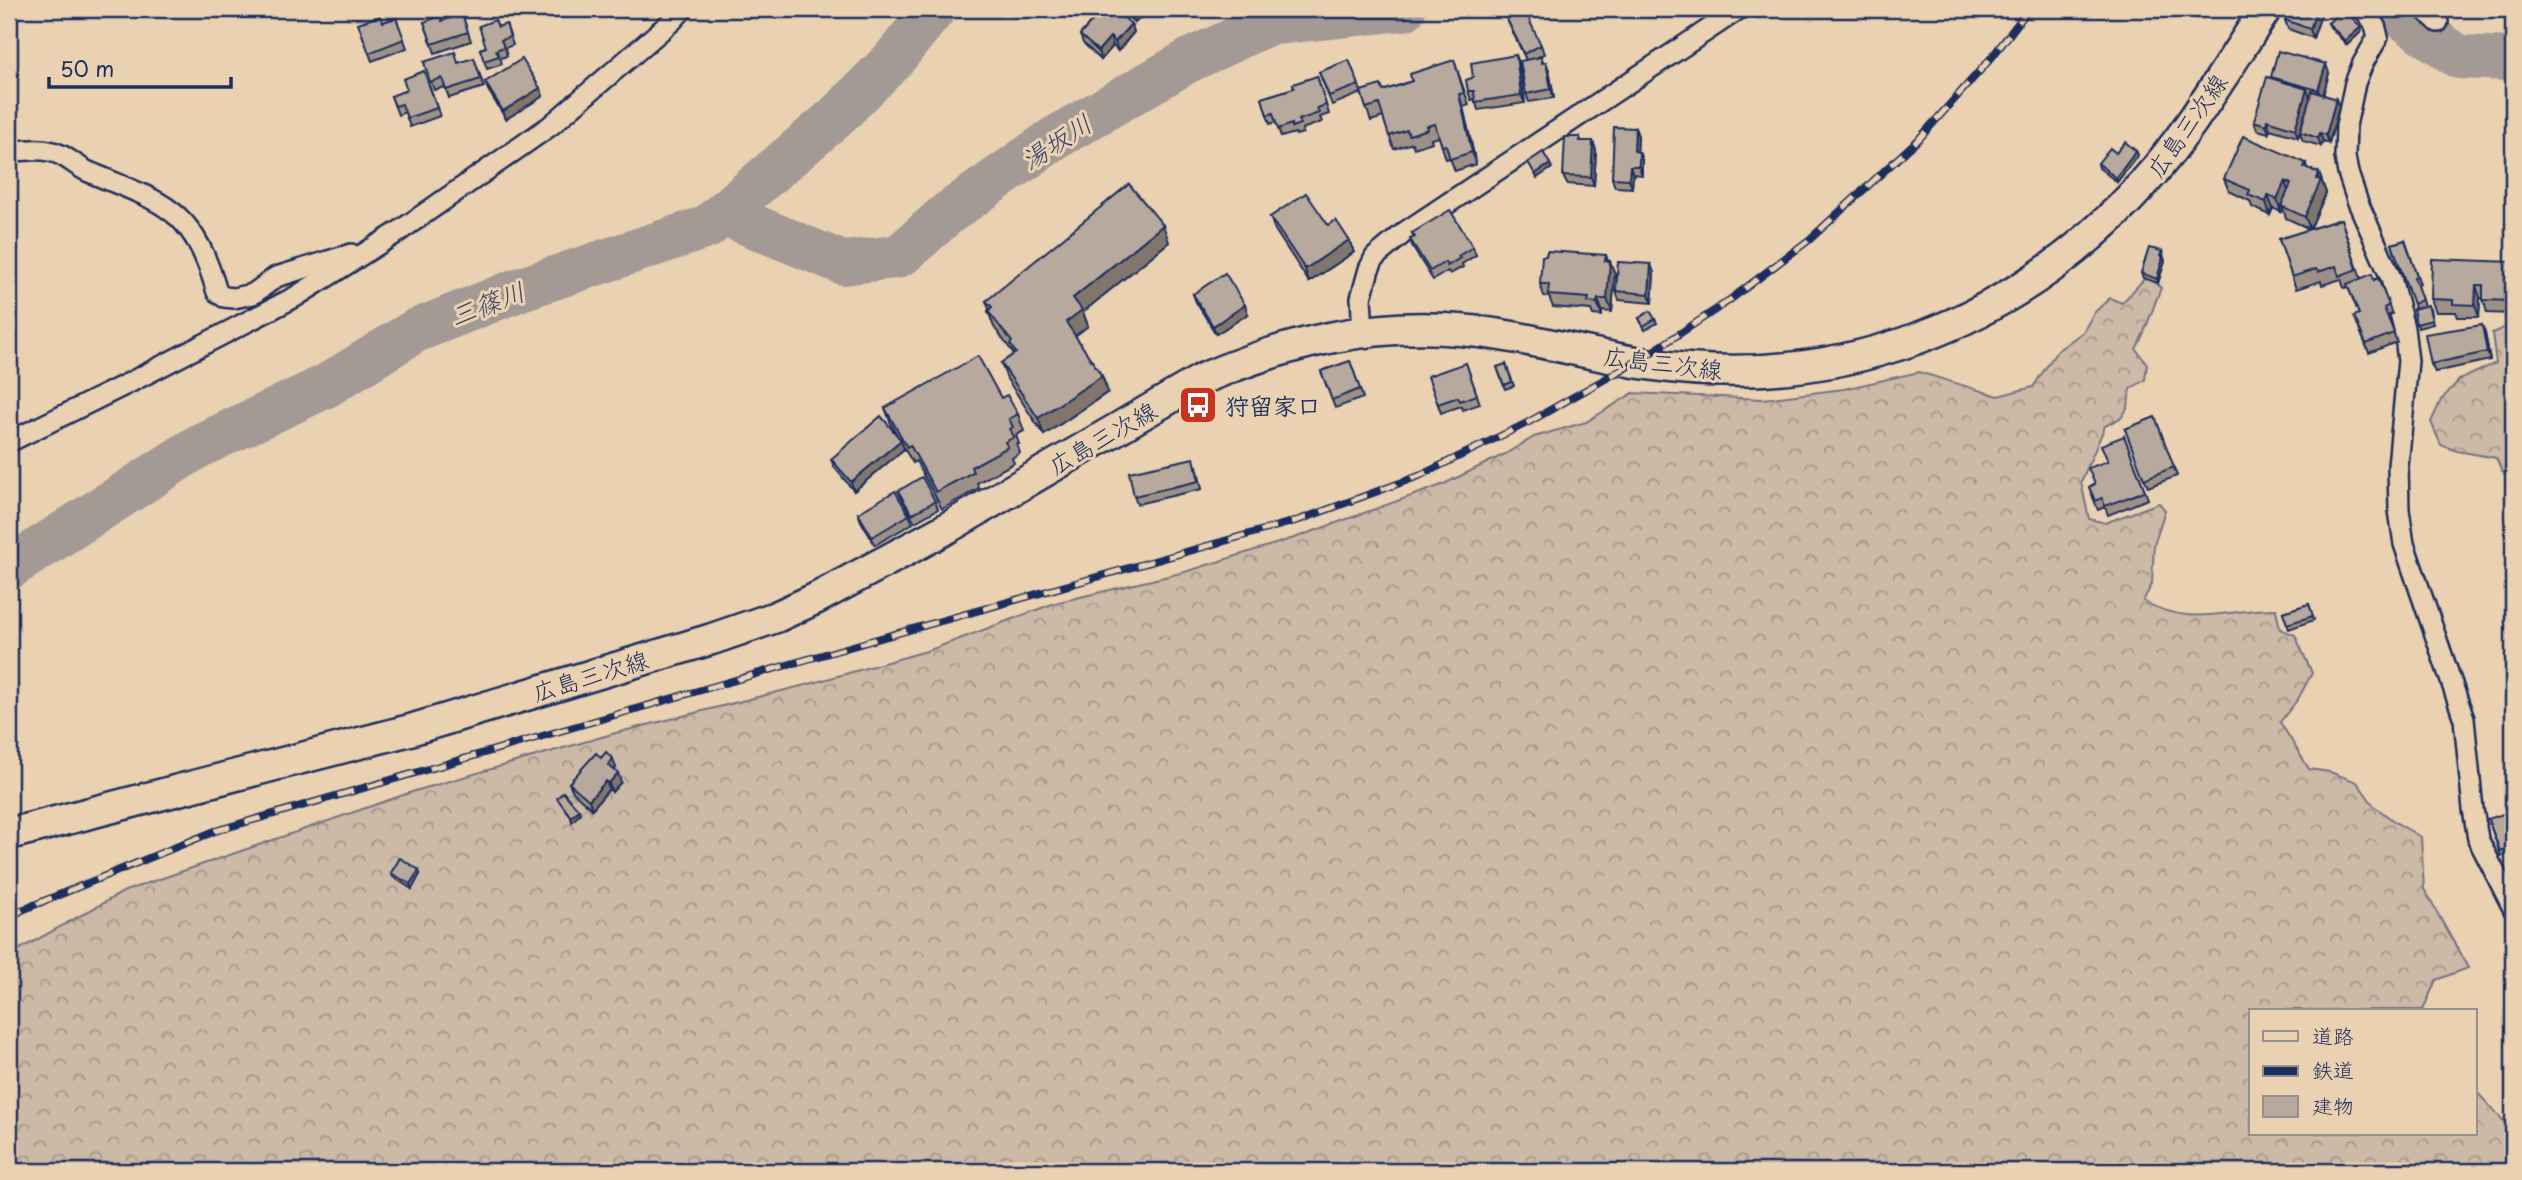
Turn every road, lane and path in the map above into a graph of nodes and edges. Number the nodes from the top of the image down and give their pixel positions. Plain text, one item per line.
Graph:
1 (683, 9) edge
2 (1739, 9) edge
3 (2266, 9) edge
4 (2364, 9) edge
5 (9, 152) edge
6 (367, 250) junction
7 (1363, 331) junction
8 (9, 442) edge
9 (9, 834) edge
10 (2513, 908) edge

1 - 6 street
2 - 7 street
3 - 7 main road, 広島三次線
4 - 10 street
5 - 6 street
6 - 8 street
7 - 9 main road, 広島三次線

